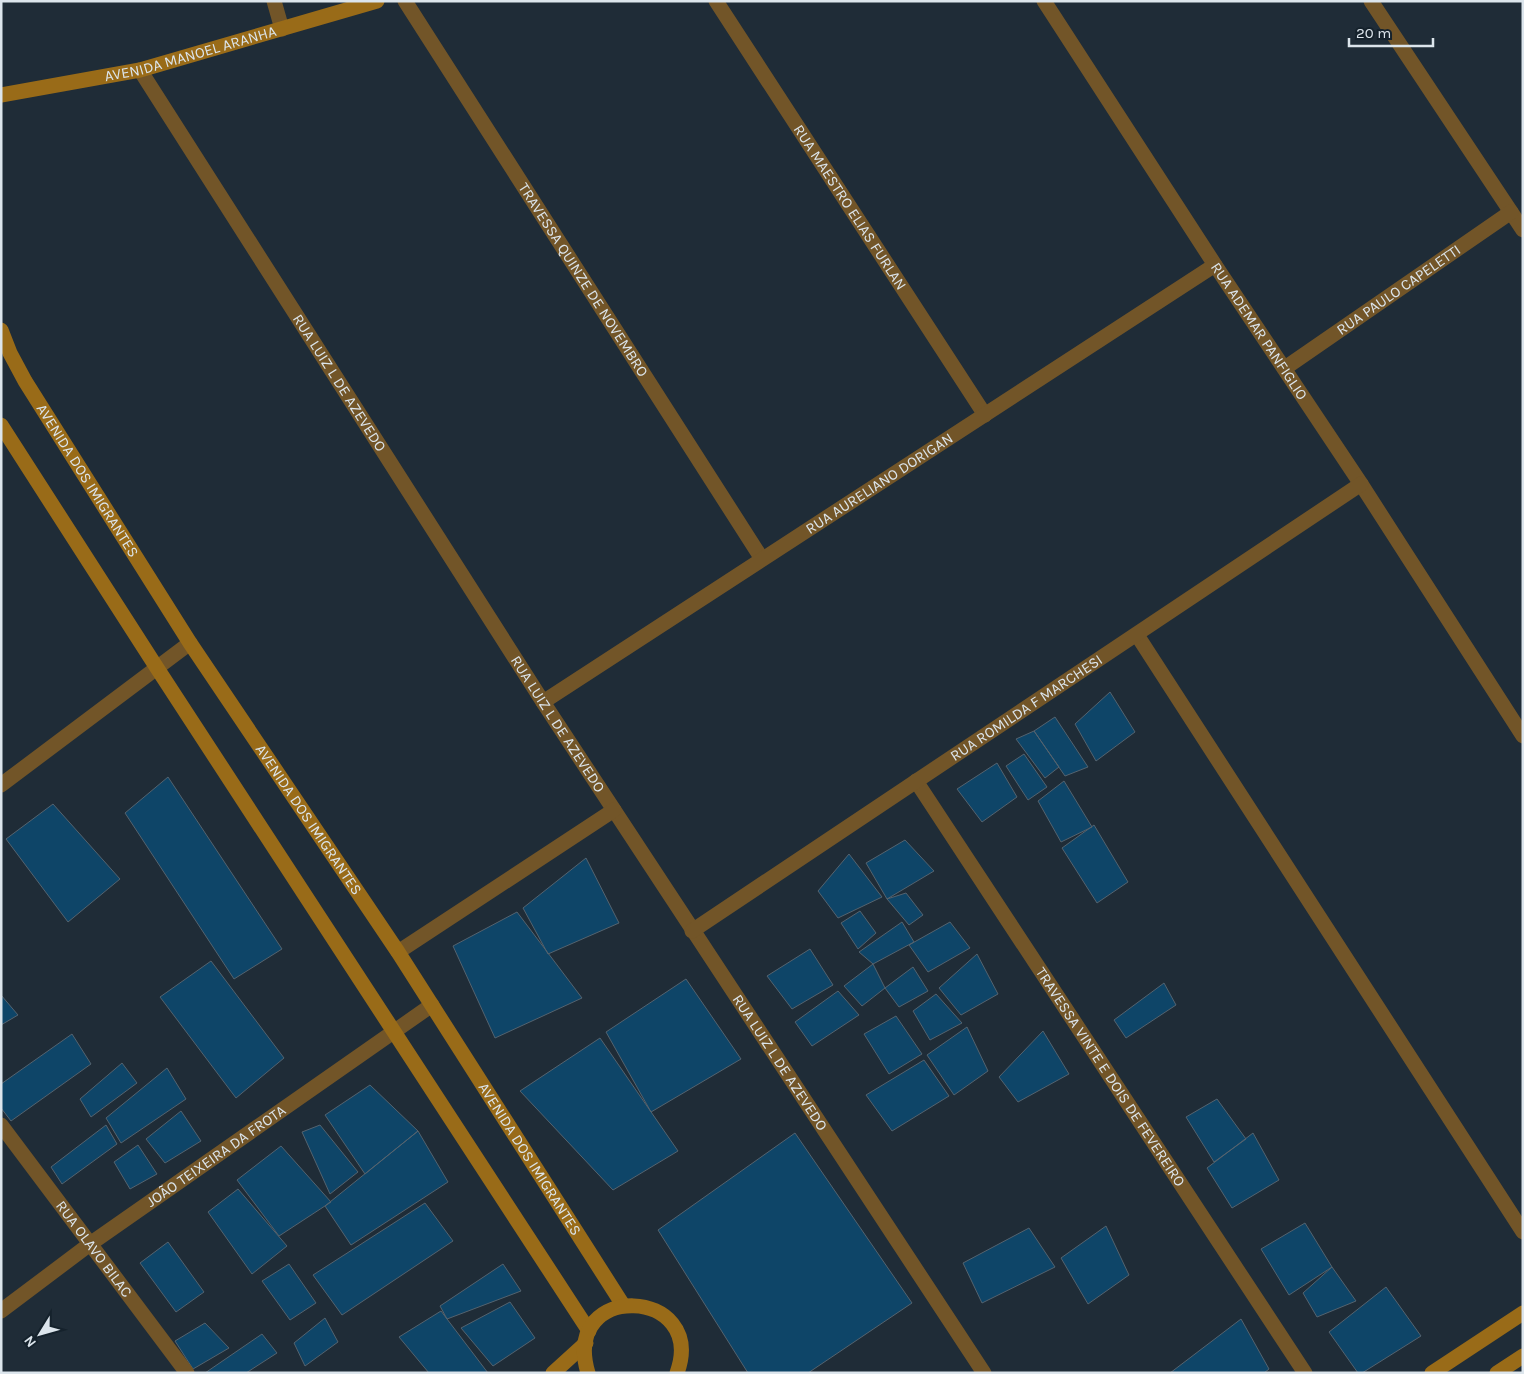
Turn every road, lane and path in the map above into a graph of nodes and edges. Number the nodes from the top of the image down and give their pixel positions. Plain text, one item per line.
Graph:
1 (274, 1) edge
2 (377, 1) edge
3 (404, 1) edge
4 (716, 1) edge
5 (1044, 1) edge
6 (1371, 1) edge
7 (282, 29) junction
8 (140, 70) junction
9 (1, 95) edge
10 (1511, 212) junction
11 (1523, 230) edge
12 (1215, 265) junction
13 (1, 330) edge
14 (1285, 368) junction
15 (985, 415) junction
16 (1, 424) edge
17 (1360, 484) junction
18 (762, 559) junction
19 (1137, 635) junction
20 (190, 643) junction
21 (157, 668) junction
22 (543, 702) junction
23 (1523, 736) edge
24 (916, 782) junction
25 (1, 784) edge
26 (614, 810) junction
27 (692, 931) junction
28 (398, 952) junction
29 (432, 1005) junction
30 (396, 1033) junction
31 (1, 1125) edge
32 (1523, 1232) edge
33 (90, 1244) junction
34 (623, 1305) junction
35 (1, 1311) edge
36 (1523, 1313) edge
37 (588, 1337) junction
38 (1523, 1356) edge
39 (187, 1373) edge
40 (553, 1373) edge
41 (588, 1373) edge
42 (677, 1373) edge
43 (984, 1373) edge
44 (1305, 1373) edge
45 (1432, 1373) edge
46 (1497, 1373) edge

1 - 7 street
2 - 7 main road, AVENIDA MANOEL ARANHA
3 - 18 street, TRAVESSA QUINZE DE NOVEMBRO
4 - 15 street, RUA MAESTRO ELIAS FURLAN
5 - 12 street, RUA ADEMAR PANFIGLIO
6 - 10 street
7 - 8 main road, AVENIDA MANOEL ARANHA
8 - 9 main road, AVENIDA MANOEL ARANHA
8 - 22 street, RUA LUIZ L DE AZEVEDO
10 - 11 street
10 - 14 street, RUA PAULO CAPELETTI
12 - 14 street, RUA ADEMAR PANFIGLIO
12 - 15 street, RUA AURELIANO DORIGAN
13 - 20 main road, AVENIDA DOS IMIGRANTES
14 - 17 street, RUA ADEMAR PANFIGLIO
15 - 18 street, RUA AURELIANO DORIGAN
16 - 21 main road
17 - 19 street, RUA ROMILDA F MARCHESI
17 - 23 street, RUA ADEMAR PANFIGLIO
18 - 22 street, RUA AURELIANO DORIGAN
19 - 24 street, RUA ROMILDA F MARCHESI
19 - 32 street
20 - 21 street
20 - 28 main road, AVENIDA DOS IMIGRANTES
21 - 25 street
21 - 30 main road
22 - 26 street, RUA LUIZ L DE AZEVEDO
24 - 27 street, RUA ROMILDA F MARCHESI
24 - 44 street, TRAVESSA VINTE E DOIS DE FEVEREIRO
26 - 27 street, RUA LUIZ L DE AZEVEDO
26 - 28 street
27 - 43 street, RUA LUIZ L DE AZEVEDO
28 - 29 main road, AVENIDA DOS IMIGRANTES
29 - 30 street, JOÃO TEIXEIRA DA FROTA
29 - 34 main road, AVENIDA DOS IMIGRANTES
30 - 33 street, JOÃO TEIXEIRA DA FROTA
30 - 37 main road
31 - 33 street, RUA OLAVO BILAC
33 - 35 street, JOÃO TEIXEIRA DA FROTA
33 - 39 street, RUA OLAVO BILAC
34 - 37 main road
34 - 42 main road
36 - 45 main road
37 - 40 main road
37 - 41 main road
38 - 46 main road

